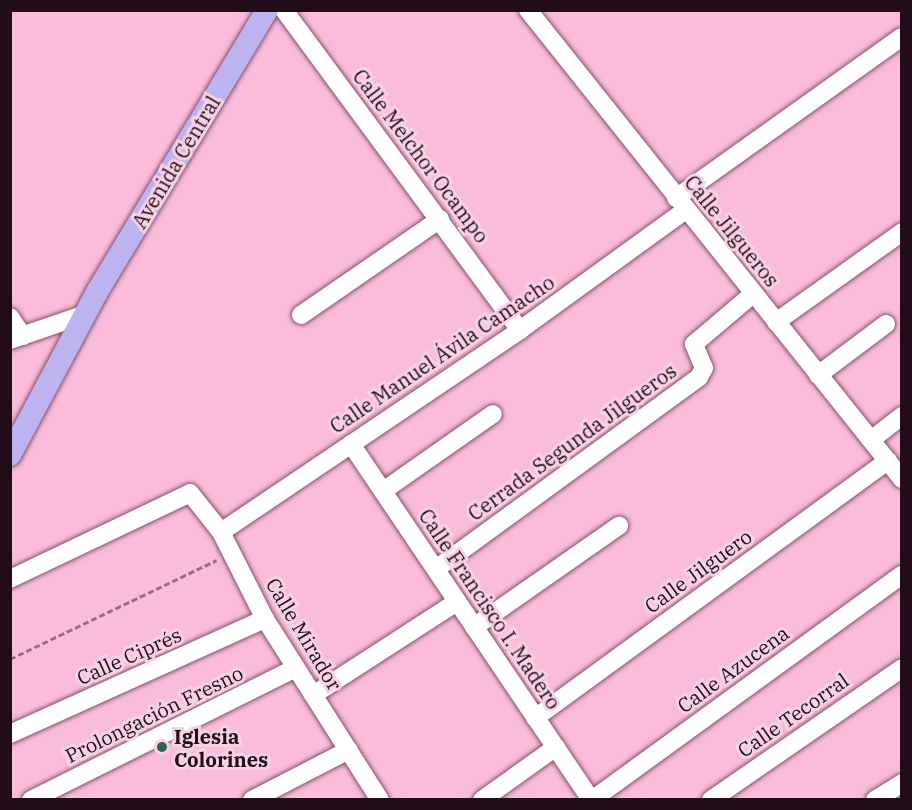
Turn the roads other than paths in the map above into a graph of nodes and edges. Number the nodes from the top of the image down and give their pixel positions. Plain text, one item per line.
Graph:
1 (267, 10) edge
2 (284, 10) edge
3 (528, 10) edge
4 (902, 37) edge
5 (681, 204) junction
6 (440, 219) junction
7 (902, 232) edge
8 (753, 294) junction
9 (86, 314) junction
10 (301, 315) dead end
11 (10, 317) edge
12 (776, 322) junction
13 (886, 324) dead end
14 (520, 330) junction
15 (17, 338) edge
16 (818, 375) junction
17 (493, 414) dead end
18 (902, 416) edge
19 (871, 440) junction
20 (351, 444) junction
21 (10, 455) edge
22 (888, 461) junction
23 (902, 478) edge
24 (383, 491) junction
25 (618, 526) dead end
26 (220, 532) junction
27 (436, 569) junction
28 (902, 575) edge
29 (10, 579) edge
30 (457, 602) junction
31 (265, 619) junction
32 (474, 627) junction
33 (296, 668) junction
34 (902, 668) edge
35 (314, 695) junction
36 (536, 718) junction
37 (10, 734) edge
38 (556, 747) junction
39 (349, 750) junction
40 (902, 783) edge
41 (31, 800) edge
42 (252, 800) edge
43 (380, 800) edge
44 (482, 800) edge
45 (591, 800) edge
46 (711, 800) edge
47 (875, 800) edge

1 - 9 main road, Avenida Central
2 - 6 street, Calle Melchor Ocampo
3 - 5 street, Calle Jilgueros
4 - 5 street, Calle Manuel Ávila Camacho
5 - 8 street, Calle Jilgueros
5 - 14 street, Calle Manuel Ávila Camacho
6 - 10 street
6 - 14 street, Calle Melchor Ocampo
7 - 12 street
8 - 12 street, Calle Jilgueros
8 - 27 street, Cerrada Segunda Jilgueros
9 - 15 street
9 - 21 main road, Avenida Central
11 - 15 street
12 - 16 street, Calle Jilgueros
13 - 16 street
14 - 20 street, Calle Manuel Ávila Camacho
16 - 19 street, Calle Jilgueros
17 - 24 street
18 - 19 street
19 - 22 street, Calle Jilgueros
20 - 24 street, Calle Francisco I. Madero
20 - 26 street, Calle Manuel Ávila Camacho
22 - 23 street, Calle Jilgueros
22 - 36 street, Calle Jilguero
24 - 27 street, Calle Francisco I. Madero
25 - 32 street
26 - 29 street, Calle Mirador
26 - 31 street, Calle Mirador
27 - 30 street, Calle Francisco I. Madero
28 - 45 street, Calle Azucena
30 - 32 street, Calle Francisco I. Madero
30 - 35 street
31 - 33 street, Calle Mirador
31 - 37 street, Calle Ciprés
32 - 36 street, Calle Francisco I. Madero
33 - 35 street, Calle Mirador
33 - 41 street, Prolongación Fresno
34 - 46 street, Calle Tecorral
35 - 39 street, Calle Mirador
36 - 38 street, Calle Francisco I. Madero
38 - 44 street
38 - 45 street, Calle Francisco I. Madero
39 - 42 street
39 - 43 street, Calle Mirador
40 - 47 street

